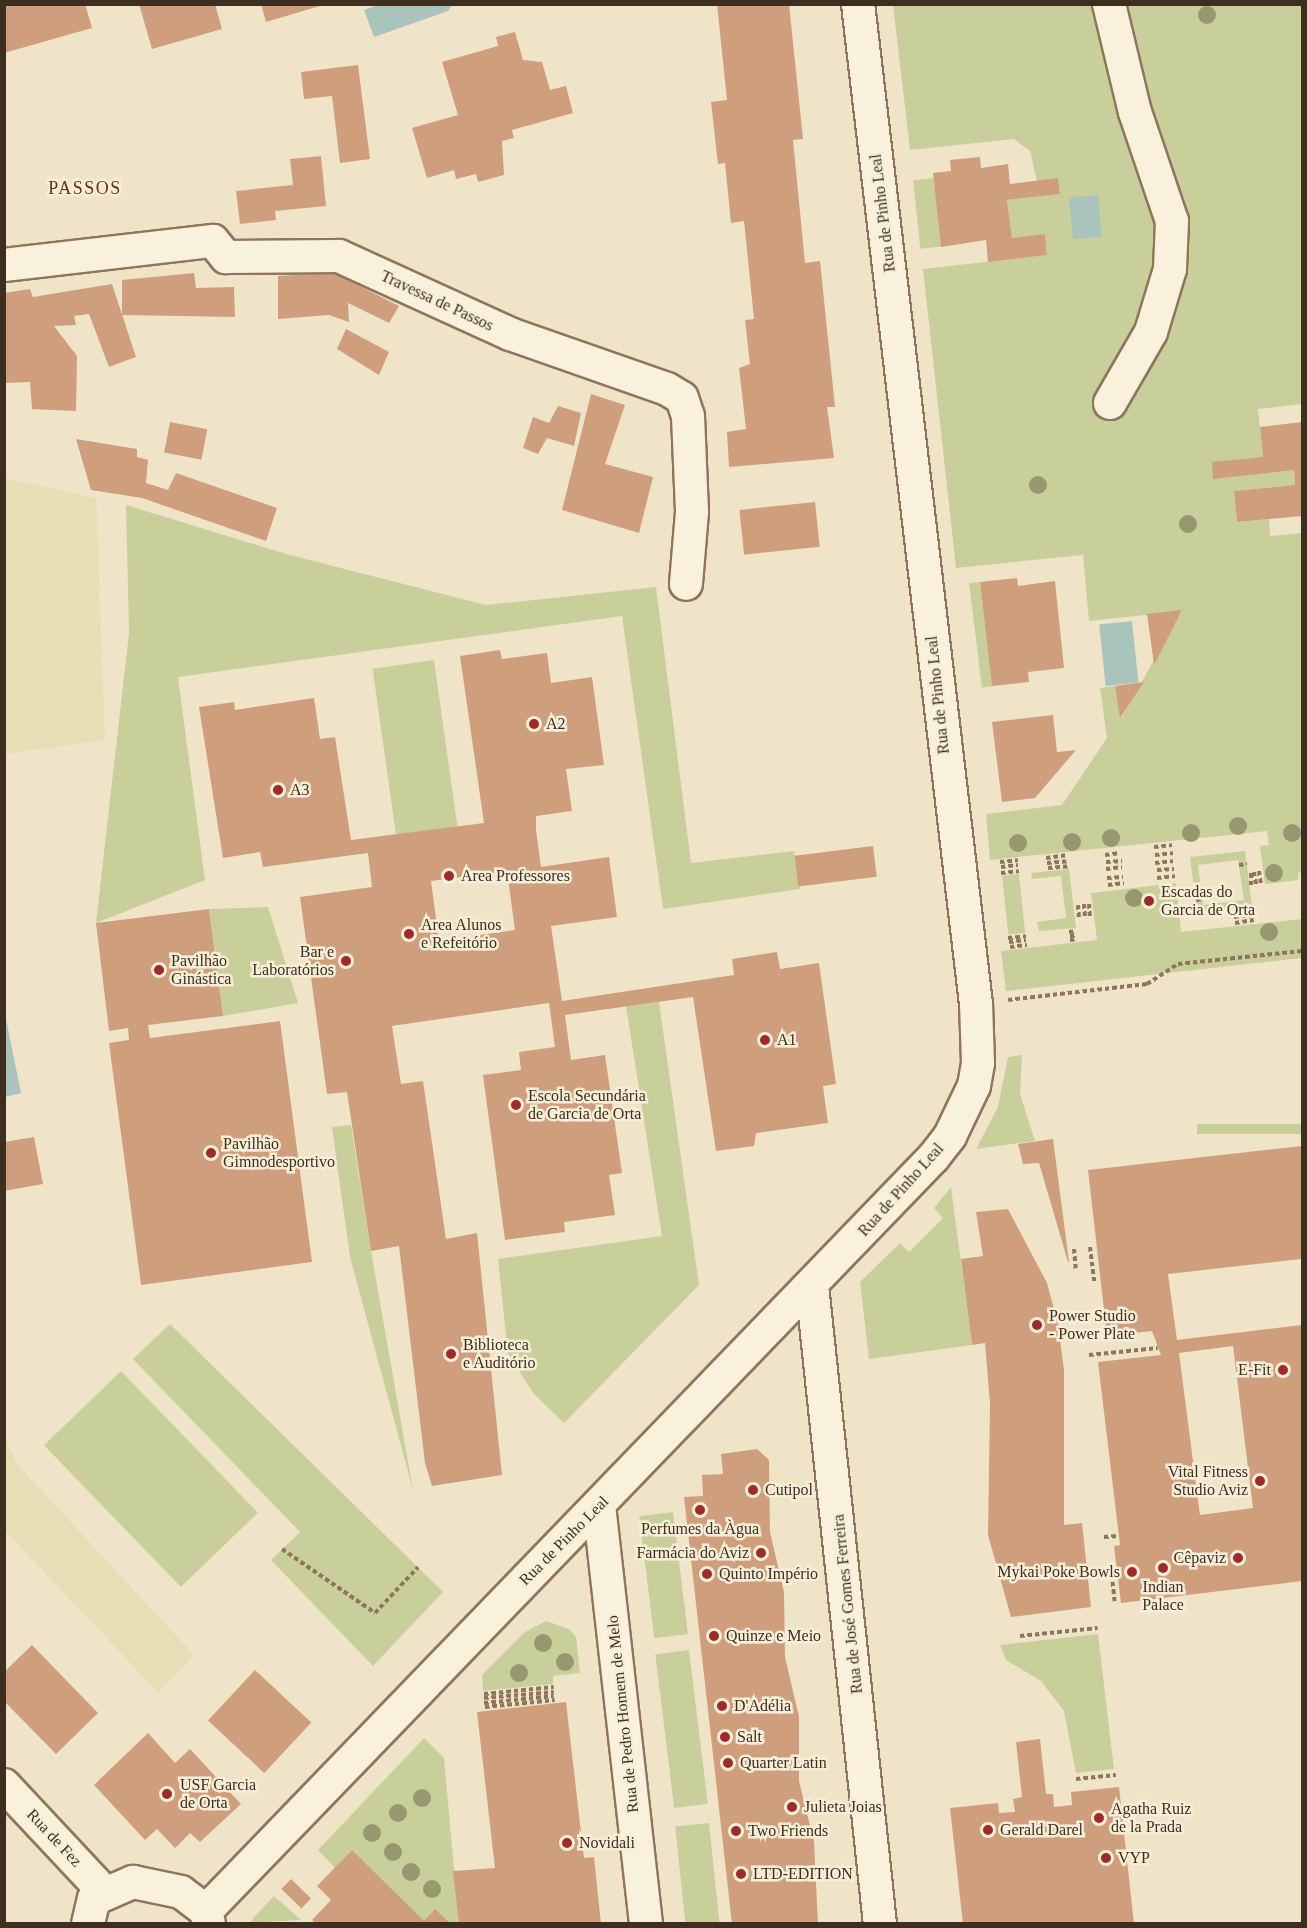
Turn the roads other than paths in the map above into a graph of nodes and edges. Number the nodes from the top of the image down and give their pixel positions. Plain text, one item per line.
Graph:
1 (858, 4) edge
2 (1109, 4) edge
3 (4, 265) edge
4 (1110, 403) dead end
5 (686, 584) dead end
6 (812, 1286) junction
7 (599, 1504) junction
8 (4, 1785) edge
9 (104, 1892) junction
10 (207, 1917) edge
11 (87, 1923) edge
12 (646, 1923) edge
13 (880, 1923) edge

1 - 6 street, Rua de Pinho Leal
2 - 4 street
3 - 5 street, Travessa de Passos
6 - 7 street, Rua de Pinho Leal
6 - 13 street, Rua de José Gomes Ferreira
7 - 10 street, Rua de Pinho Leal
7 - 12 street, Rua de Pedro Homem de Melo
8 - 9 street, Rua de Fez
9 - 10 street
9 - 11 street

